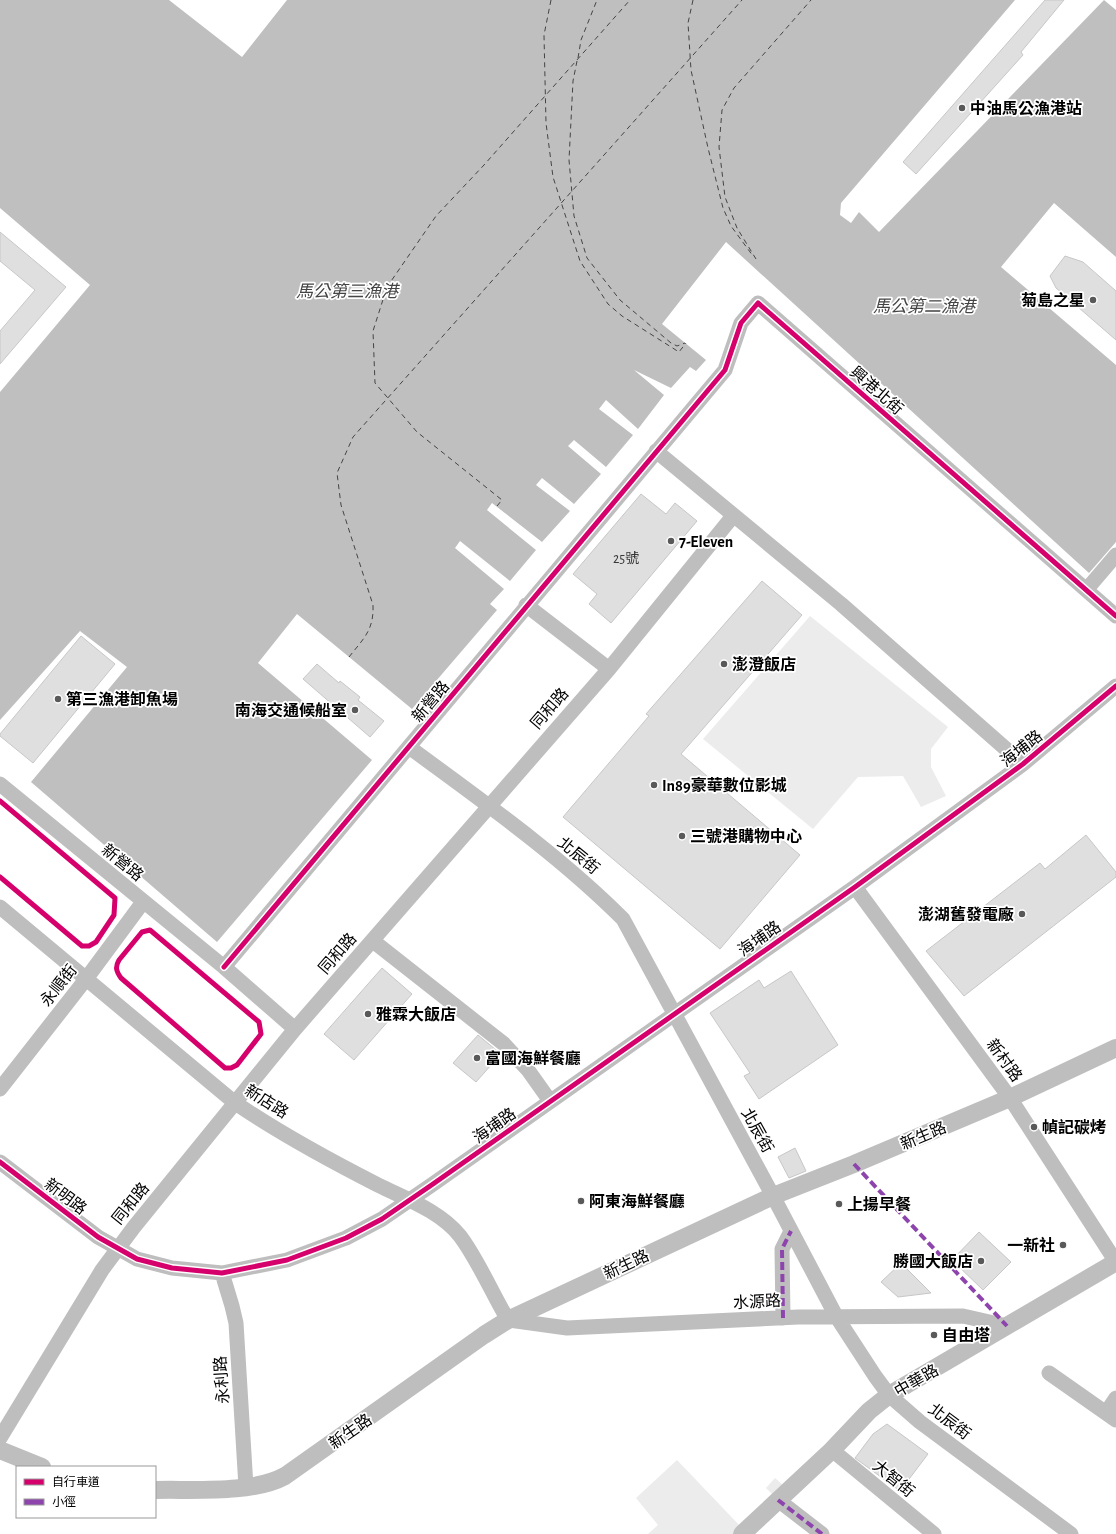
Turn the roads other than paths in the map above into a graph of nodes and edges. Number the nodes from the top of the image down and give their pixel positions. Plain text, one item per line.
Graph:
1 (656, 451) junction
2 (733, 516) junction
3 (1116, 555) edge
4 (1087, 589) junction
5 (526, 605) junction
6 (1116, 616) edge
7 (609, 668) junction
8 (1116, 686) edge
9 (409, 747) junction
10 (1023, 764) junction
11 (0, 784) edge
12 (488, 805) junction
13 (855, 886) junction
14 (143, 902) junction
15 (0, 907) edge
16 (372, 941) junction
17 (224, 967) junction
18 (86, 979) junction
19 (674, 1015) junction
20 (295, 1029) junction
21 (1116, 1048) edge
22 (0, 1089) edge
23 (1010, 1098) junction
24 (550, 1101) junction
25 (234, 1102) junction
26 (0, 1162) edge
27 (773, 1196) junction
28 (409, 1200) junction
29 (791, 1231) junction
30 (117, 1249) junction
31 (1116, 1262) edge
32 (222, 1274) junction
33 (836, 1316) junction
34 (783, 1318) junction
35 (508, 1320) junction
36 (1007, 1326) junction
37 (1049, 1372) dead end
38 (890, 1395) junction
39 (1116, 1398) edge
40 (1111, 1417) edge
41 (0, 1438) edge
42 (0, 1450) edge
43 (832, 1450) junction
44 (40, 1466) edge
45 (246, 1487) junction
46 (156, 1490) edge
47 (778, 1500) junction
48 (742, 1534) edge
49 (822, 1534) edge
50 (934, 1534) edge
51 (1071, 1534) edge

1 - 2 street
1 - 4 street, 興港北街
1 - 5 street, 新營路
2 - 7 street, 同和路
2 - 10 street
3 - 4 street
4 - 6 street, 興港北街
5 - 7 street
5 - 9 street, 新營路
7 - 12 street, 同和路
8 - 10 street, 海埔路
9 - 12 street, 北辰街
9 - 17 street, 新營路
10 - 13 street, 海埔路
11 - 14 street, 新營路
12 - 16 street, 同和路
12 - 19 street, 北辰街
13 - 19 street, 海埔路
13 - 23 street, 新村路
14 - 17 street, 新營路
14 - 18 street, 永順街
15 - 18 street, 新店路
16 - 20 street, 同和路
16 - 24 street
17 - 20 street, 新營路
18 - 22 street, 永順街
18 - 25 street, 新店路
19 - 24 street, 海埔路
19 - 27 street, 北辰街
20 - 25 street, 同和路
21 - 23 main road, 新生路
23 - 27 main road, 新生路
23 - 31 street, 新村路
24 - 28 street, 海埔路
25 - 28 street, 新店路
25 - 30 street, 同和路
26 - 30 street, 新明路
27 - 29 street, 北辰街
27 - 35 main road, 新生路
28 - 32 street, 海埔路
28 - 35 street, 新店路
29 - 33 street, 北辰街
29 - 34 street
30 - 32 street, 新明路
30 - 41 street, 同和路
31 - 36 main road, 中華路
32 - 45 street, 永利路
33 - 34 street, 水源路
33 - 36 street, 水源路
33 - 38 street, 北辰街
34 - 35 street, 水源路
35 - 45 main road, 新生路
36 - 38 main road, 中華路
37 - 40 street
38 - 43 main road, 中華路
38 - 51 street, 北辰街
39 - 40 street
42 - 44 main road
43 - 47 main road, 中華路
43 - 50 street, 大智街
45 - 46 main road, 新生路
47 - 48 main road, 中華路
47 - 49 street

